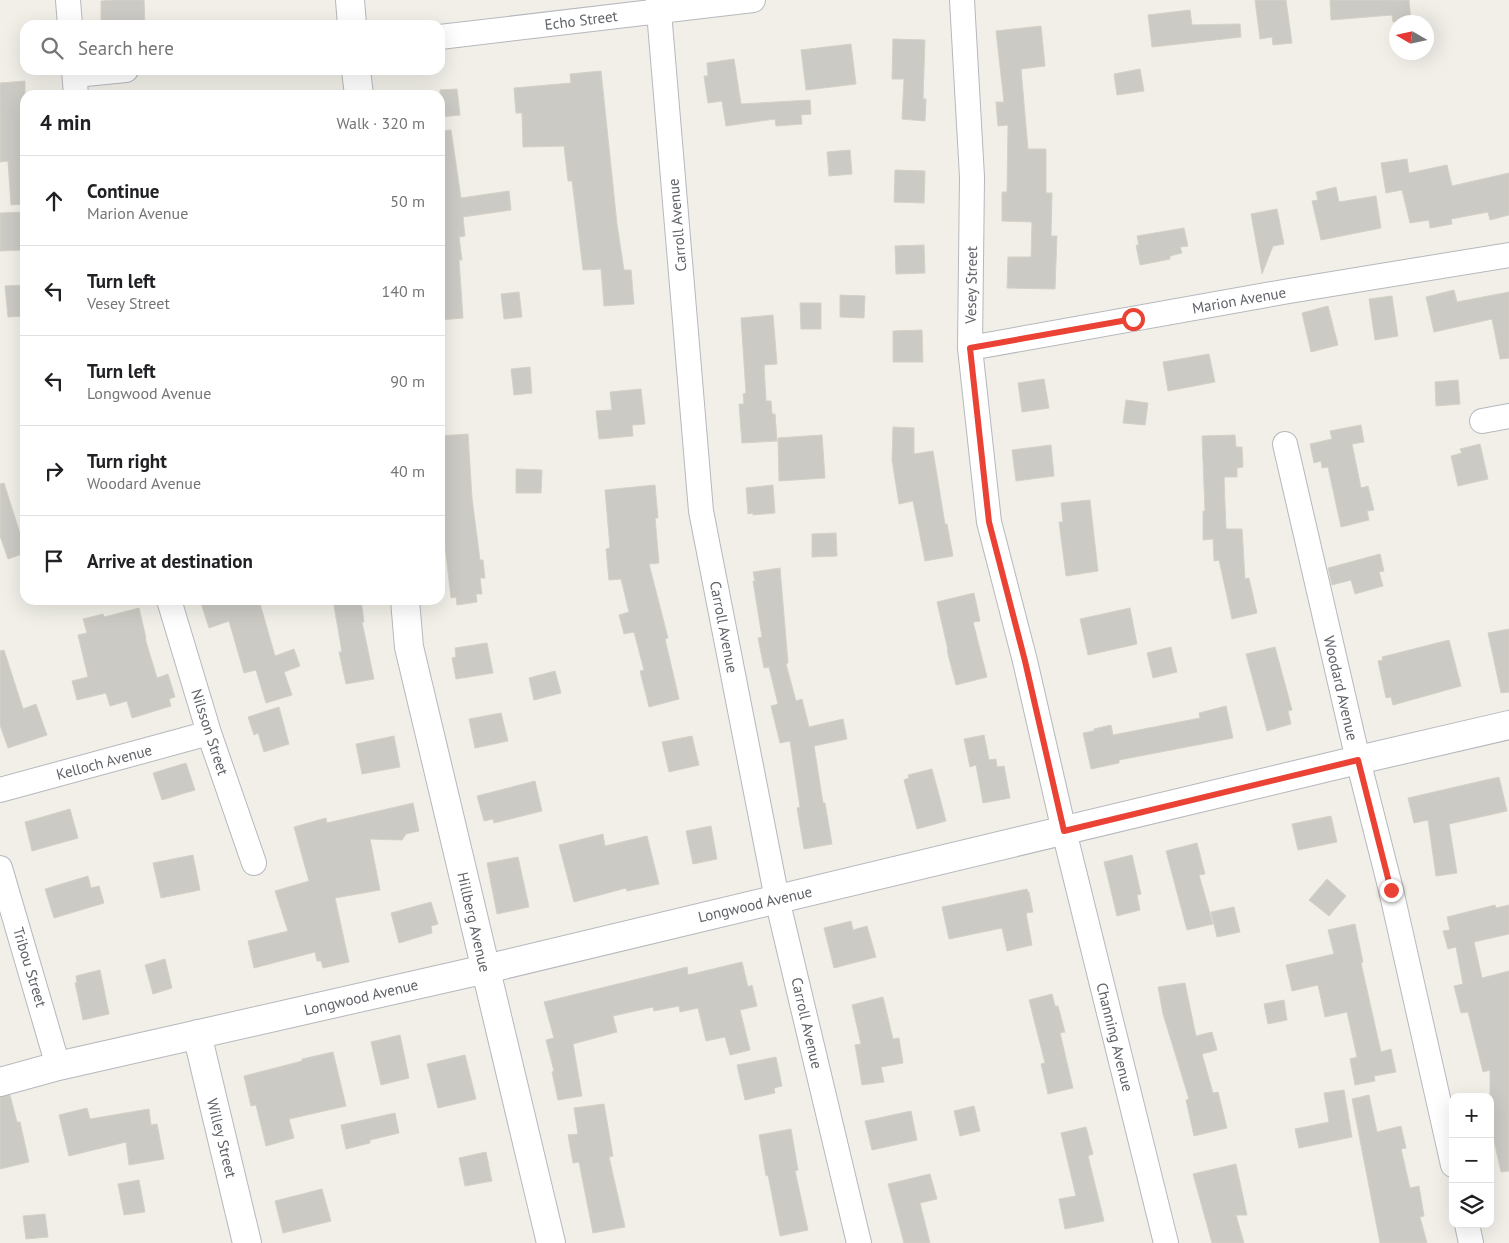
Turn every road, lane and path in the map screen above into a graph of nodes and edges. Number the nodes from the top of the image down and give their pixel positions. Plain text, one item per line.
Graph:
1 (68, 0) edge
2 (350, 0) edge
3 (752, 0) edge
4 (962, 0) edge
5 (658, 5) edge
6 (70, 20) edge
7 (352, 20) edge
8 (445, 36) edge
9 (100, 75) edge
10 (356, 75) edge
11 (75, 80) edge
12 (358, 90) edge
13 (1509, 255) edge
14 (970, 348) junction
15 (1509, 416) edge
16 (1482, 421) dead end
17 (1285, 444) dead end
18 (171, 605) edge
19 (405, 605) edge
20 (1509, 725) edge
21 (209, 733) junction
22 (1358, 760) junction
23 (0, 790) edge
24 (1064, 831) junction
25 (254, 863) dead end
26 (0, 868) edge
27 (777, 899) junction
28 (486, 969) junction
29 (197, 1034) junction
30 (58, 1066) junction
31 (0, 1082) edge
32 (1449, 1147) edge
33 (1468, 1228) edge
34 (247, 1243) edge
35 (551, 1243) edge
36 (859, 1243) edge
37 (1166, 1243) edge
38 (1471, 1243) edge

1 - 6 street
2 - 7 street
3 - 5 street, Echo Street
4 - 14 street, Vesey Street
5 - 8 street, Echo Street
5 - 27 street, Carroll Avenue
9 - 11 street
10 - 12 street
13 - 14 street, Marion Avenue
14 - 24 street, Vesey Street
15 - 16 street
17 - 22 street, Woodard Avenue
18 - 21 street, Nilsson Street
19 - 28 street, Hillberg Avenue
20 - 22 street, Longwood Avenue
21 - 23 street, Kelloch Avenue
21 - 25 street, Nilsson Street
22 - 24 street, Longwood Avenue
22 - 32 street, Woodard Avenue
24 - 27 street, Longwood Avenue
24 - 37 street, Channing Avenue
26 - 30 street, Tribou Street
27 - 28 street, Longwood Avenue
27 - 36 street, Carroll Avenue
28 - 29 street, Longwood Avenue
28 - 35 street, Hillberg Avenue
29 - 30 street, Longwood Avenue
29 - 34 street, Willey Street
30 - 31 street, Longwood Avenue
33 - 38 street

